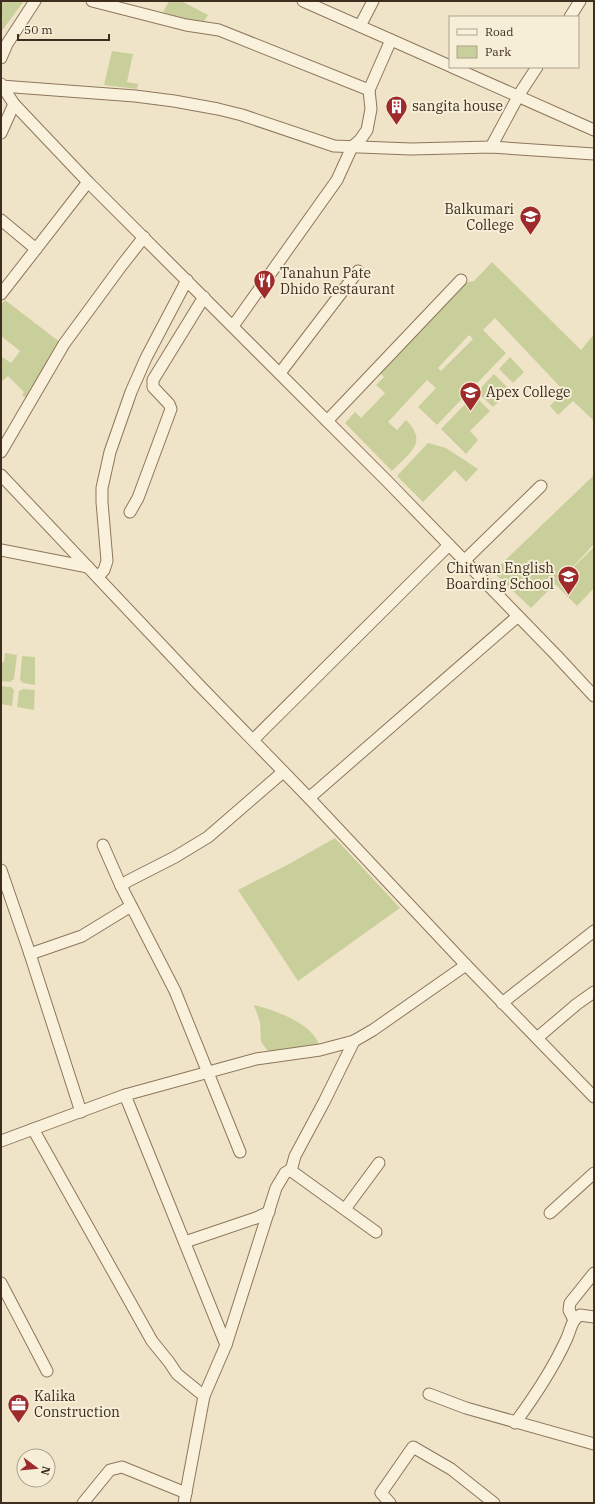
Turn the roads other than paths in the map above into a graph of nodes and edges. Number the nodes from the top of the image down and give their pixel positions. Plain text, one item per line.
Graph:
1 (35, 1) edge
2 (92, 1) edge
3 (303, 1) edge
4 (373, 1) edge
5 (580, 1) edge
6 (571, 16) edge
7 (360, 26) junction
8 (391, 40) junction
9 (1, 58) edge
10 (449, 66) edge
11 (453, 68) edge
12 (536, 68) edge
13 (1, 85) edge
14 (369, 90) junction
15 (518, 97) junction
16 (14, 104) junction
17 (594, 130) edge
18 (1, 133) edge
19 (352, 147) junction
20 (491, 147) junction
21 (594, 154) edge
22 (88, 182) junction
23 (1, 220) edge
24 (144, 237) junction
25 (36, 249) junction
26 (358, 271) dead end
27 (187, 280) junction
28 (461, 280) dead end
29 (1, 294) edge
30 (204, 297) junction
31 (233, 326) junction
32 (280, 373) junction
33 (328, 421) junction
34 (1, 452) edge
35 (1, 475) edge
36 (541, 486) dead end
37 (130, 512) dead end
38 (449, 545) junction
39 (1, 550) edge
40 (464, 561) junction
41 (88, 567) junction
42 (98, 577) junction
43 (518, 616) junction
44 (594, 696) edge
45 (253, 740) junction
46 (283, 772) junction
47 (309, 798) junction
48 (103, 845) dead end
49 (1, 870) edge
50 (121, 886) junction
51 (132, 906) junction
52 (594, 931) edge
53 (30, 954) junction
54 (466, 965) junction
55 (594, 992) edge
56 (502, 1003) junction
57 (537, 1038) junction
58 (354, 1041) junction
59 (208, 1072) junction
60 (125, 1095) junction
61 (594, 1097) edge
62 (81, 1112) junction
63 (33, 1129) junction
64 (1, 1141) edge
65 (240, 1152) dead end
66 (379, 1163) dead end
67 (290, 1170) junction
68 (594, 1173) edge
69 (345, 1210) junction
70 (269, 1212) junction
71 (550, 1213) dead end
72 (376, 1232) dead end
73 (185, 1242) junction
74 (594, 1273) edge
75 (1, 1283) edge
76 (594, 1317) edge
77 (574, 1320) junction
78 (226, 1345) junction
79 (47, 1371) dead end
80 (428, 1394) dead end
81 (204, 1396) junction
82 (515, 1423) junction
83 (594, 1444) edge
84 (185, 1498) edge
85 (83, 1503) edge
86 (390, 1503) edge
87 (494, 1503) edge

1 - 9 street
2 - 14 street
3 - 7 street
4 - 7 street
5 - 6 street
7 - 8 street
8 - 10 street
8 - 14 street
11 - 15 street
12 - 15 street
13 - 16 street
13 - 19 street
14 - 19 street
15 - 17 street
15 - 20 street
16 - 18 street
16 - 22 street
19 - 20 street
19 - 31 street
20 - 21 street
22 - 24 street
22 - 25 street
23 - 25 street
24 - 27 street
24 - 34 street
25 - 29 street
26 - 32 street
27 - 30 street
27 - 42 street
28 - 33 street
30 - 31 street
30 - 37 street
31 - 32 street
32 - 33 street
33 - 38 street
35 - 41 street
36 - 40 street
38 - 40 street
38 - 45 street
39 - 41 street
40 - 43 street
41 - 42 street
42 - 45 street
43 - 44 street
43 - 47 street
45 - 46 street
46 - 47 street
46 - 50 street
47 - 54 street
48 - 50 street
49 - 53 street
50 - 51 street
51 - 53 street
51 - 59 street
52 - 56 street
53 - 62 street
54 - 56 street
54 - 58 street
55 - 57 street
56 - 57 street
57 - 61 street
58 - 59 street
58 - 67 street
59 - 60 street
59 - 65 street
60 - 62 street
60 - 73 street
62 - 63 street
63 - 64 street
63 - 81 street
66 - 69 street
67 - 69 street
67 - 70 street
68 - 71 street
69 - 72 street
70 - 73 street
70 - 78 street
73 - 78 street
74 - 77 street
75 - 79 street
76 - 77 street
77 - 82 street
78 - 81 street
80 - 82 street
81 - 84 street
82 - 83 street
84 - 85 street
86 - 87 street

